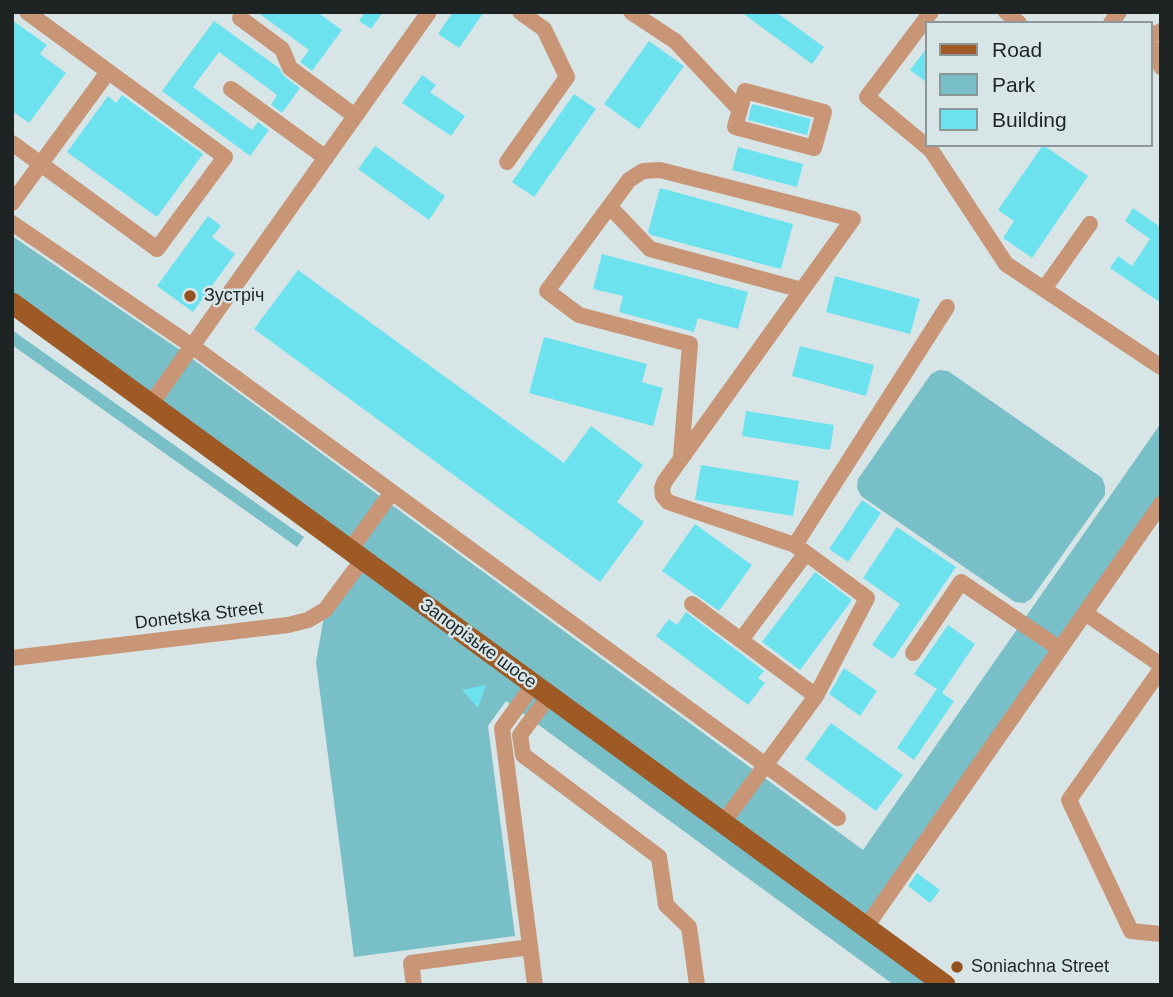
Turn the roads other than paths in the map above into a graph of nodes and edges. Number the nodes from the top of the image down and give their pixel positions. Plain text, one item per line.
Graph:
1 (27, 12) edge
2 (429, 12) edge
3 (520, 12) edge
4 (631, 12) edge
5 (931, 12) edge
6 (240, 18) dead end
7 (1152, 47) edge
8 (1161, 66) edge
9 (108, 72) junction
10 (231, 89) dead end
11 (740, 110) junction
12 (355, 116) junction
13 (12, 143) edge
14 (925, 145) edge
15 (927, 147) edge
16 (326, 158) junction
17 (507, 162) dead end
18 (41, 164) junction
19 (12, 202) edge
20 (610, 207) junction
21 (12, 223) edge
22 (1090, 224) dead end
23 (1044, 289) junction
24 (802, 290) junction
25 (12, 303) edge
26 (947, 307) dead end
27 (192, 346) junction
28 (1161, 367) edge
29 (151, 404) junction
30 (681, 457) junction
31 (392, 492) junction
32 (1161, 504) edge
33 (801, 549) junction
34 (356, 555) junction
35 (692, 604) dead end
36 (1085, 613) junction
37 (741, 640) junction
38 (1060, 649) junction
39 (913, 653) dead end
40 (12, 658) edge
41 (1161, 667) edge
42 (541, 690) junction
43 (817, 696) junction
44 (523, 755) junction
45 (505, 758) junction
46 (765, 765) junction
47 (838, 818) dead end
48 (723, 823) junction
49 (866, 927) junction
50 (1161, 934) edge
51 (530, 947) junction
52 (414, 985) edge
53 (535, 985) edge
54 (697, 985) edge
55 (945, 985) edge

1 - 9 street
2 - 12 street
3 - 17 street
4 - 11 street
5 - 14 street
6 - 12 street
7 - 8 street
9 - 18 street
9 - 18 street
10 - 16 street
11 - 11 street
12 - 16 street
13 - 18 street
15 - 23 street
16 - 27 street
18 - 19 street
20 - 24 street
20 - 24 street
20 - 30 street
21 - 27 street
22 - 23 street
23 - 28 street
24 - 30 street
25 - 29 main road, Запорізьке шосе
26 - 33 street
27 - 29 street
27 - 31 street
29 - 34 main road, Запорізьке шосе
30 - 33 street
31 - 34 street, Donetska Street
31 - 46 street
32 - 36 street
33 - 37 street
33 - 43 street
34 - 40 street, Donetska Street
34 - 42 main road, Запорізьке шосе
35 - 37 street
36 - 38 street
36 - 41 street
37 - 43 street
38 - 39 street
38 - 49 street
41 - 50 street
42 - 44 street
42 - 45 street
42 - 48 main road, Запорізьке шосе
43 - 46 street
44 - 45 street
44 - 54 street
45 - 51 street
46 - 47 street
46 - 48 street
48 - 49 main road, Запорізьке шосе
49 - 55 main road, Запорізьке шосе
51 - 52 street
51 - 53 street

